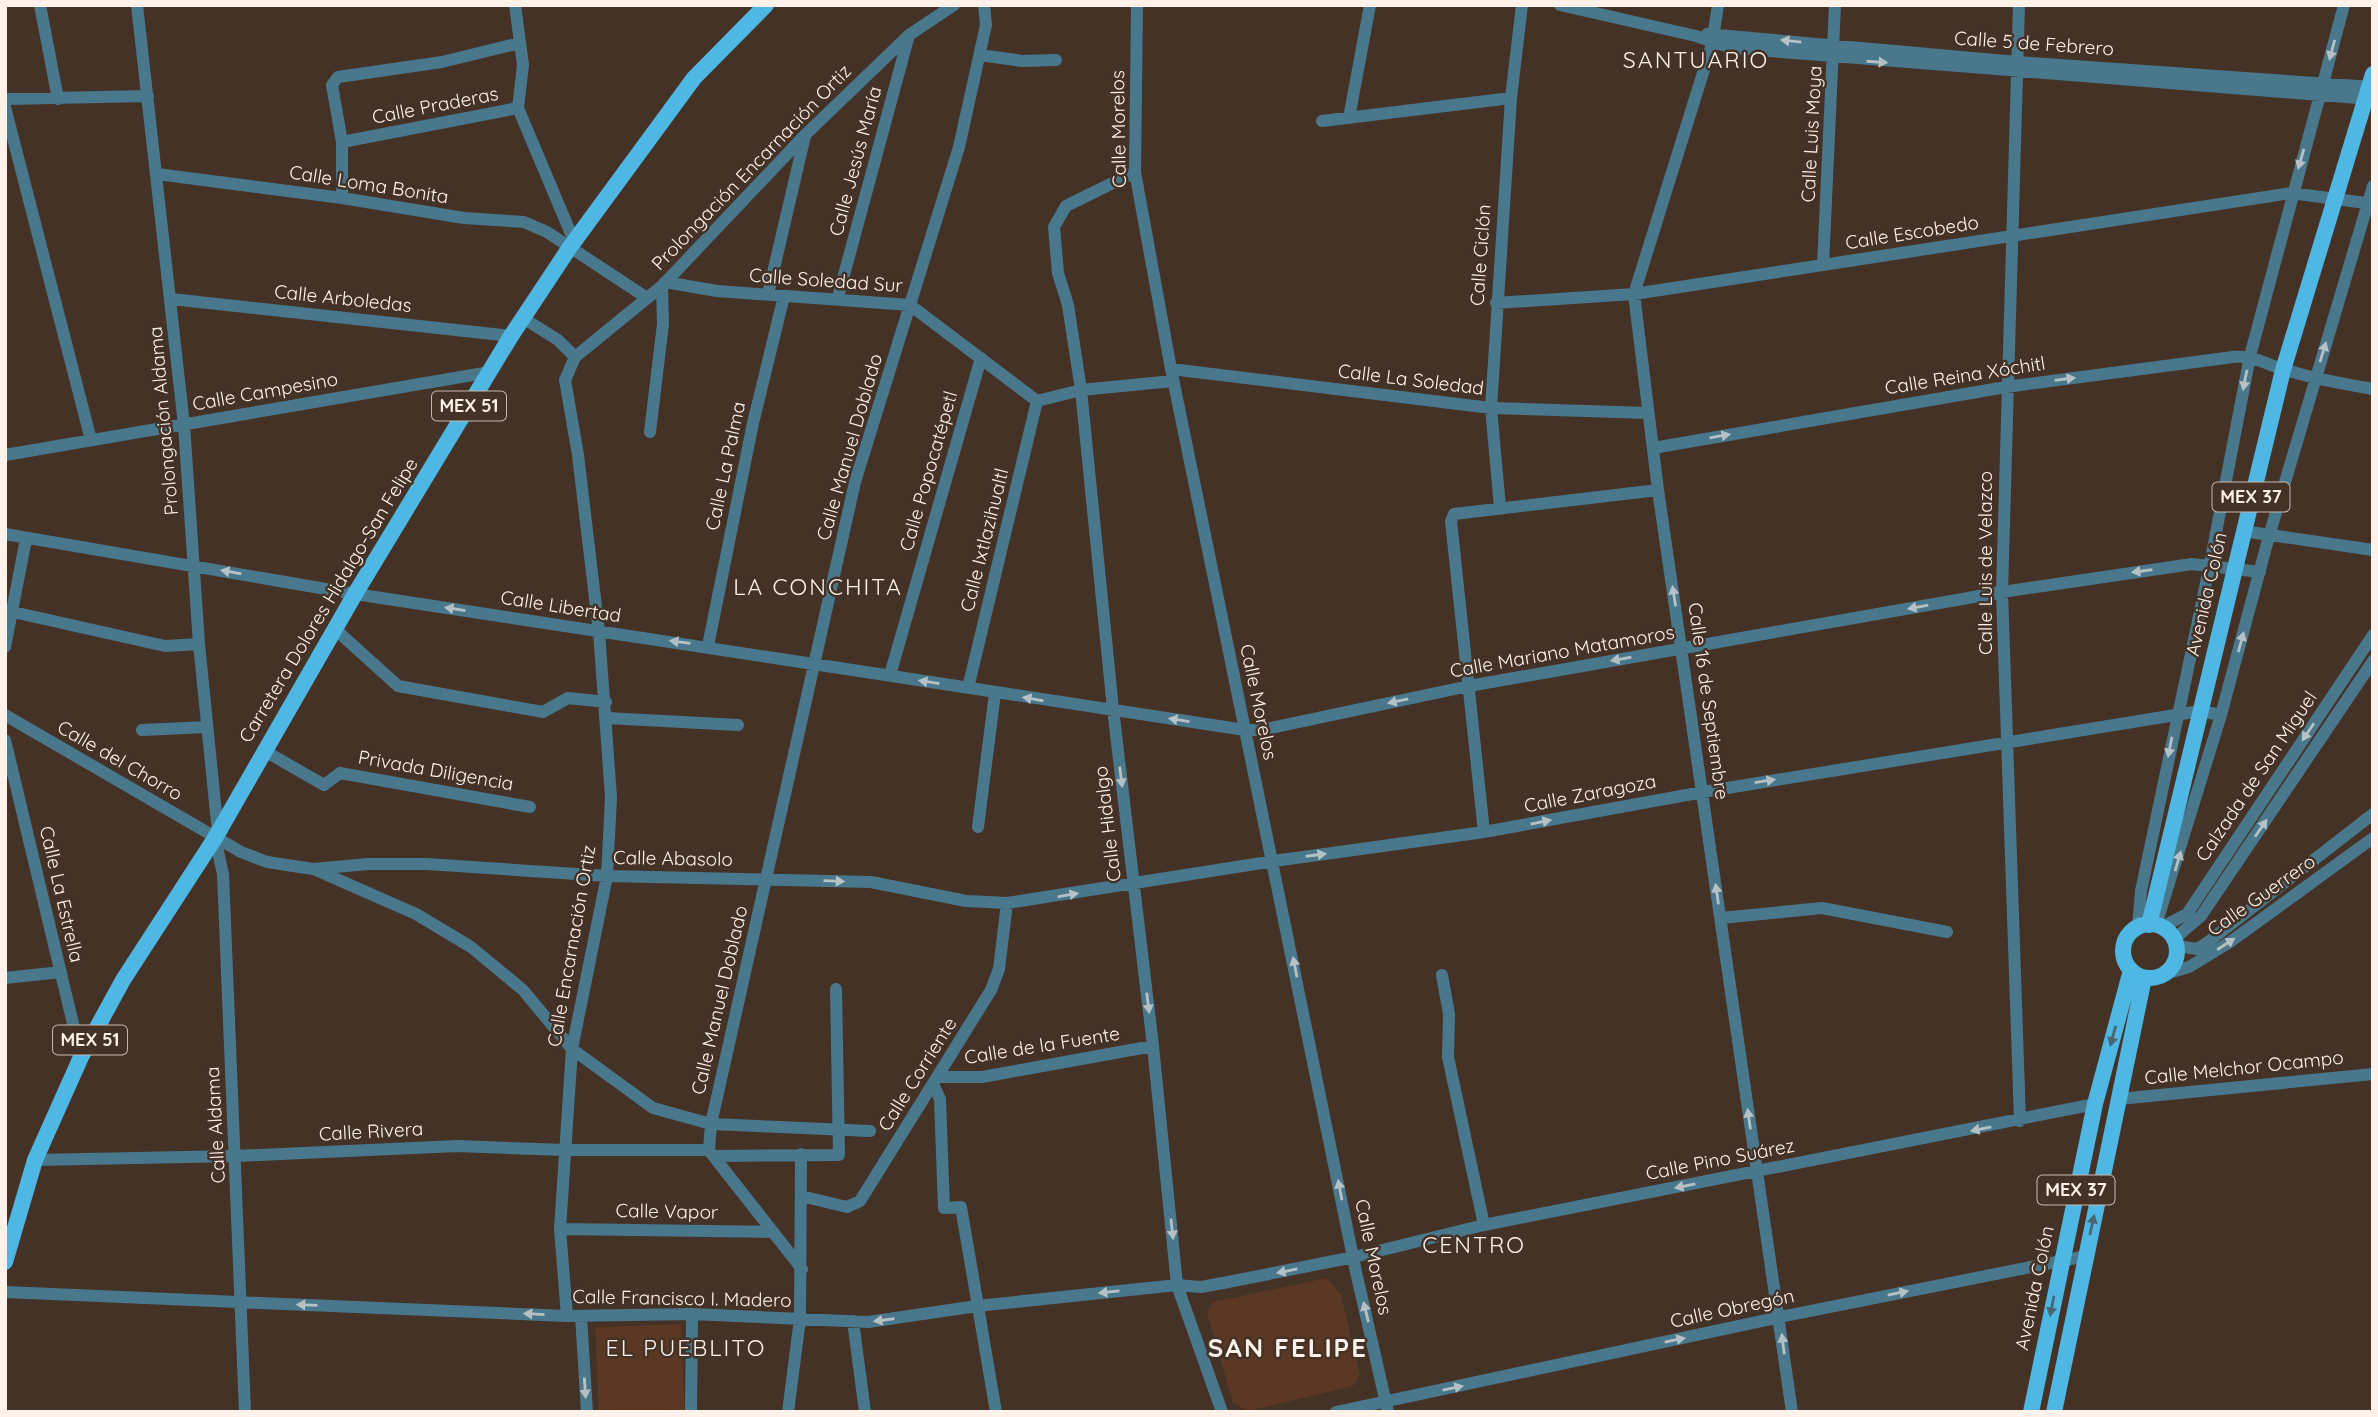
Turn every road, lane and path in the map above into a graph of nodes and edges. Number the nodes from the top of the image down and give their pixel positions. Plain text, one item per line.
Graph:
1 (40, 5) edge
2 (136, 5) edge
3 (515, 5) edge
4 (766, 5) edge
5 (954, 5) edge
6 (984, 5) edge
7 (1136, 5) edge
8 (1370, 5) edge
9 (1522, 5) edge
10 (1560, 5) edge
11 (1718, 5) edge
12 (1835, 5) edge
13 (2019, 5) edge
14 (2344, 5) edge
15 (909, 35) junction
16 (1714, 39) junction
17 (520, 43) junction
18 (1834, 52) junction
19 (980, 55) junction
20 (1056, 60) dead end
21 (2017, 67) junction
22 (2322, 89) junction
23 (2371, 89) edge
24 (148, 96) junction
25 (1511, 98) junction
26 (5, 99) edge
27 (58, 99) junction
28 (5, 107) edge
29 (518, 108) junction
30 (1349, 118) junction
31 (1322, 121) dead end
32 (805, 135) junction
33 (342, 142) junction
34 (1135, 172) junction
35 (157, 174) junction
36 (2373, 186) edge
37 (2291, 194) junction
38 (342, 198) junction
39 (2334, 198) junction
40 (2371, 204) edge
41 (2010, 237) junction
42 (572, 244) junction
43 (1824, 265) junction
44 (664, 284) junction
45 (768, 294) junction
46 (1634, 294) junction
47 (784, 296) junction
48 (647, 298) junction
49 (838, 298) junction
50 (171, 299) junction
51 (1496, 303) junction
52 (910, 304) junction
53 (523, 318) junction
54 (511, 336) junction
55 (2250, 356) junction
56 (575, 357) junction
57 (981, 358) junction
58 (2283, 370) junction
59 (490, 372) junction
60 (1172, 375) junction
61 (2315, 378) junction
62 (2006, 387) junction
63 (2373, 389) edge
64 (1078, 390) junction
65 (1040, 400) junction
66 (1491, 408) junction
67 (1648, 413) junction
68 (184, 425) junction
69 (650, 432) dead end
70 (91, 440) junction
71 (1653, 448) junction
72 (5, 455) edge
73 (1658, 490) junction
74 (1500, 508) junction
75 (2243, 531) junction
76 (5, 534) edge
77 (2269, 536) junction
78 (26, 539) junction
79 (2373, 550) edge
80 (2210, 564) junction
81 (195, 565) junction
82 (2235, 566) junction
83 (2260, 572) junction
84 (2001, 592) junction
85 (355, 594) junction
86 (13, 612) junction
87 (335, 629) junction
88 (599, 632) junction
89 (2373, 635) edge
90 (199, 644) junction
91 (708, 646) junction
92 (5, 647) edge
93 (1682, 648) junction
94 (2373, 661) edge
95 (814, 662) junction
96 (890, 675) junction
97 (1469, 687) junction
98 (968, 688) junction
99 (996, 693) junction
100 (606, 702) junction
101 (1113, 709) junction
102 (2322, 710) junction
103 (2200, 711) junction
104 (5, 715) edge
105 (2176, 715) junction
106 (2221, 715) junction
107 (607, 718) junction
108 (2334, 719) junction
109 (737, 725) dead end
110 (207, 727) junction
111 (142, 730) dead end
112 (1245, 730) junction
113 (5, 740) edge
114 (2007, 743) junction
115 (263, 750) junction
116 (1703, 792) junction
117 (530, 807) dead end
118 (2373, 814) edge
119 (978, 827) dead end
120 (1484, 832) junction
121 (217, 836) junction
122 (2373, 838) edge
123 (2325, 852) junction
124 (1274, 861) junction
125 (2334, 867) junction
126 (313, 869) junction
127 (607, 876) junction
128 (766, 879) junction
129 (1134, 883) junction
130 (966, 901) joint
131 (1004, 902) junction
132 (2253, 908) junction
133 (1721, 918) junction
134 (2262, 920) junction
135 (1947, 932) dead end
136 (2159, 932) junction
137 (61, 972) junction
138 (2137, 974) junction
139 (2165, 974) junction
140 (1442, 975) dead end
141 (5, 978) edge
142 (836, 989) dead end
143 (1153, 1046) junction
144 (572, 1049) junction
145 (81, 1057) junction
146 (2373, 1074) edge
147 (935, 1080) junction
148 (2119, 1099) junction
149 (2095, 1104) junction
150 (2020, 1121) junction
151 (711, 1124) junction
152 (841, 1129) junction
153 (870, 1131) dead end
154 (564, 1150) junction
155 (712, 1153) junction
156 (801, 1154) junction
157 (236, 1156) junction
158 (35, 1160) junction
159 (1756, 1172) junction
160 (801, 1196) junction
161 (1484, 1225) junction
162 (560, 1229) junction
163 (773, 1232) junction
164 (2086, 1256) junction
165 (1354, 1257) junction
166 (2061, 1260) junction
167 (5, 1262) edge
168 (802, 1269) junction
169 (1177, 1285) junction
170 (5, 1292) edge
171 (242, 1303) junction
172 (977, 1306) junction
173 (692, 1314) junction
174 (567, 1316) junction
175 (580, 1316) junction
176 (1780, 1317) junction
177 (800, 1319) junction
178 (853, 1321) junction
179 (1387, 1407) edge
180 (245, 1412) edge
181 (587, 1412) edge
182 (691, 1412) edge
183 (788, 1412) edge
184 (864, 1412) edge
185 (996, 1412) edge
186 (1222, 1412) edge
187 (1336, 1412) edge
188 (1791, 1412) edge
189 (2031, 1412) edge
190 (2054, 1412) edge

1 - 27 street
2 - 24 street, Prolongación Aldama
3 - 17 street
4 - 42 main road, Carretera Dolores Hidalgo-San Felipe / MEX 51
5 - 15 street, Prolongación Encarnación Ortiz
6 - 19 street, Calle Manuel Doblado
7 - 34 street, Calle Morelos
8 - 30 street
9 - 25 street, Calle Ciclón
10 - 16 street, Calle 5 de Febrero
11 - 16 street, Calle 16 de Septiembre
12 - 18 street, Calle Luis Moya
13 - 21 street, Calle Luis de Velazco
14 -> 22 street
15 - 32 street, Prolongación Encarnación Ortiz
15 - 49 street, Calle Jesús María
16 - 18 street, Calle 5 de Febrero
16 - 46 street, Calle 16 de Septiembre
17 - 29 street
17 - 33 street
18 - 21 street, Calle 5 de Febrero
18 - 43 street, Calle Luis Moya
19 - 20 street
19 - 52 street, Calle Manuel Doblado
21 - 22 street, Calle 5 de Febrero
21 - 41 street, Calle Luis de Velazco
22 - 23 street, Calle 5 de Febrero
22 -> 37 street
23 - 39 main road, Avenida Colón / MEX 37
24 - 27 street
24 - 35 street, Prolongación Aldama
25 - 30 street
25 - 51 street, Calle Ciclón
26 - 27 street
28 - 70 street
29 - 33 street, Calle Praderas
29 - 42 street, Calle Praderas
30 - 31 street
32 - 44 street, Prolongación Encarnación Ortiz
32 - 45 street
33 - 38 street
34 - 60 street, Calle Morelos
34 - 64 street, Calle Hidalgo
35 - 38 street, Calle Loma Bonita
35 - 50 street, Prolongación Aldama
36 - 40 street
37 - 39 street, Calle Escobedo
37 - 41 street, Calle Escobedo
37 - 55 street
38 - 42 street, Calle Loma Bonita
39 - 40 street, Calle Escobedo
39 - 58 main road, Avenida Colón / MEX 37
61 -> 40 street
41 - 43 street, Calle Escobedo
41 - 62 street, Calle Luis de Velazco
42 - 48 street
42 - 53 main road, Carretera Dolores Hidalgo-San Felipe / MEX 51
43 - 46 street, Calle Escobedo
44 - 45 street, Calle Soledad Sur
44 - 48 street, Prolongación Encarnación Ortiz
44 - 69 street
45 - 47 street, Calle Soledad Sur
46 - 51 street, Calle Escobedo
46 - 67 street, Calle 16 de Septiembre
47 - 49 street, Calle Soledad Sur
47 - 91 street, Calle La Palma
48 - 56 street, Prolongación Encarnación Ortiz
49 - 52 street, Calle Soledad Sur
50 - 54 street, Calle Arboledas
50 - 68 street, Prolongación Aldama
51 - 66 street, Calle Ciclón
52 - 57 street, Calle Soledad Sur
52 - 95 street, Calle Manuel Doblado
53 - 54 main road, Carretera Dolores Hidalgo-San Felipe / MEX 51
53 - 56 street
54 - 59 main road, Carretera Dolores Hidalgo-San Felipe / MEX 51
55 - 58 street, Calle Reina Xóchitl
62 -> 55 street, Calle Reina Xóchitl
55 -> 80 street
56 - 88 street, Calle Encarnación Ortiz
57 - 65 street, Calle Soledad Sur
57 - 96 street, Calle Popocatépetl
58 - 61 street, Calle Reina Xóchitl
58 - 75 main road, Avenida Colón / MEX 37
59 - 68 street, Calle Campesino
59 - 85 main road, Carretera Dolores Hidalgo-San Felipe / MEX 51
60 - 64 street, Calle La Soledad
60 - 66 street, Calle La Soledad
60 - 112 street, Calle Morelos
61 - 63 street, Calle Reina Xóchitl
61 - 77 street
71 -> 62 street, Calle Reina Xóchitl
62 - 84 street, Calle Luis de Velazco
64 - 65 street, Calle La Soledad
64 - 101 street, Calle Hidalgo
65 - 98 street, Calle Ixtlazihualtl
66 - 67 street, Calle La Soledad
66 - 74 street, Calle Ciclón
67 - 71 street, Calle 16 de Septiembre
68 - 70 street, Calle Campesino
68 - 81 street, Prolongación Aldama
70 - 72 street, Calle Campesino
71 - 73 street, Calle 16 de Septiembre
73 - 74 street
93 -> 73 street, Calle 16 de Septiembre
74 - 97 street
75 - 77 street
75 - 82 main road, Avenida Colón / MEX 37
76 - 78 street, Calle Libertad
77 - 79 street
77 - 83 street
78 - 81 street, Calle Libertad
78 - 86 street
80 - 82 street, Calle Mariano Matamoros
80 -> 84 street, Calle Mariano Matamoros
80 - 105 street
85 -> 81 street, Calle Libertad
81 - 90 street, Prolongación Aldama
82 - 83 street, Calle Mariano Matamoros
82 - 103 main road, Avenida Colón / MEX 37
106 -> 83 street
84 -> 93 street, Calle Mariano Matamoros
84 - 114 street, Calle Luis de Velazco
85 - 87 main road, Carretera Dolores Hidalgo-San Felipe / MEX 51
88 -> 85 street, Calle Libertad
86 - 90 street
86 - 92 street
87 - 100 street
87 - 115 main road, Carretera Dolores Hidalgo-San Felipe / MEX 51
91 -> 88 street, Calle Libertad
88 - 100 street, Calle Encarnación Ortiz
89 - 102 street, Calzada de San Miguel
90 - 110 street, Prolongación Aldama
91 - 95 street, Calle Libertad
93 -> 97 street, Calle Mariano Matamoros
93 - 116 street, Calle 16 de Septiembre
94 - 108 street, Calzada de San Miguel
95 - 96 street, Calle Libertad
95 - 128 street, Calle Manuel Doblado
98 -> 96 street, Calle Libertad
97 -> 112 street, Calle Mariano Matamoros
97 - 120 street
98 - 99 street, Calle Libertad
101 -> 99 street, Calle Libertad
99 - 119 street
100 - 107 street, Calle Encarnación Ortiz
112 -> 101 street, Calle Mariano Matamoros
101 -> 129 street, Calle Hidalgo
102 - 108 street
102 -> 136 street, Calzada de San Miguel
103 - 105 street, Calle Zaragoza
103 - 106 street, Calle Zaragoza
103 - 136 main road, Avenida Colón / MEX 37
104 - 121 street, Calle del Chorro
105 - 114 street, Calle Zaragoza
105 -> 136 street
136 -> 106 street
107 - 109 street
107 - 127 street, Calle Encarnación Ortiz
136 -> 108 street, Calzada de San Miguel
110 - 111 street
110 - 121 street, Prolongación Aldama
112 - 124 street, Calle Morelos
113 - 137 street, Calle La Estrella
116 -> 114 street, Calle Zaragoza
114 - 150 street, Calle Luis de Velazco
115 - 117 street, Privada Diligencia
115 - 121 main road, Carretera Dolores Hidalgo-San Felipe / MEX 51
120 -> 116 street, Calle Zaragoza
133 -> 116 street, Calle 16 de Septiembre
118 - 123 street, Calle Guerrero
124 -> 120 street, Calle Zaragoza
121 - 126 street, Calle Abasolo
121 - 145 main road, Carretera Dolores Hidalgo-San Felipe / MEX 51
121 - 157 street, Calle Aldama
122 - 125 street, Calle Guerrero
123 - 125 street
123 - 132 street, Calle Guerrero
124 - 129 street, Calle Zaragoza
165 -> 124 street, Calle Morelos
125 - 134 street, Calle Guerrero
126 - 127 street, Calle Abasolo
126 - 144 street
127 - 128 street, Calle Abasolo
127 - 144 street, Calle Encarnación Ortiz
128 -> 130 street, Calle Abasolo
128 - 151 street, Calle Manuel Doblado
131 -> 129 street, Calle Zaragoza
129 -> 143 street, Calle Hidalgo
130 - 131 street, Calle Zaragoza
131 - 147 street, Calle Corriente
132 - 134 street
132 - 136 street, Calle Guerrero
133 - 135 street
159 -> 133 street, Calle 16 de Septiembre
139 -> 134 street, Calle Guerrero
136 - 138 main road, MEX 37
136 - 139 main road, MEX 37
137 - 141 street
137 - 145 street, Calle La Estrella
138 - 139 main road
138 - 148 main road, MEX 37
138 -> 149 main road, Avenida Colón / MEX 37
140 - 161 street
142 - 152 street
143 - 147 street, Calle de la Fuente
143 -> 169 street, Calle Hidalgo
144 - 151 street
144 - 154 street, Calle Encarnación Ortiz
145 - 158 main road, Carretera Dolores Hidalgo-San Felipe / MEX 51
146 - 148 street, Calle Melchor Ocampo
147 - 160 street, Calle Corriente
147 - 172 street
164 -> 148 main road, MEX 37
149 - 150 street, Calle Pino Suárez
149 - 166 main road, Avenida Colón / MEX 37
150 -> 159 street, Calle Pino Suárez
151 - 152 street
151 - 155 street, Calle Manuel Doblado
152 - 153 street
152 - 156 street, Calle Rivera
154 - 155 street, Calle Rivera
154 - 157 street, Calle Rivera
154 - 162 street, Calle Encarnación Ortiz
155 - 156 street, Calle Rivera
155 - 163 street
156 - 160 street
157 - 158 street, Calle Rivera
157 - 171 street, Calle Aldama
158 - 167 main road, Carretera Dolores Hidalgo-San Felipe / MEX 51
159 -> 161 street, Calle Pino Suárez
159 - 176 street, Calle 16 de Septiembre
160 - 168 street
161 - 165 street, Calle Pino Suárez
162 - 163 street, Calle Vapor
162 - 174 street, Calle Encarnación Ortiz
163 - 168 street
164 - 166 street, Calle Obregón
164 - 190 main road, MEX 37
165 -> 169 street, Calle Francisco I. Madero
179 -> 165 street, Calle Morelos
176 -> 166 street, Calle Obregón
166 -> 189 main road, Avenida Colón / MEX 37
168 - 177 street
169 -> 172 street, Calle Francisco I. Madero
169 - 186 street, Calle Hidalgo
170 - 171 street, Calle Francisco I. Madero
174 -> 171 street, Calle Francisco I. Madero
171 - 180 street, Calle Aldama
172 -> 178 street, Calle Francisco I. Madero
172 - 185 street
173 - 175 street, Calle Francisco I. Madero
173 - 177 street, Calle Francisco I. Madero
173 - 182 street
174 - 175 street, Calle Francisco I. Madero
175 -> 181 street
179 -> 176 street, Calle Obregón
188 -> 176 street, Calle 16 de Septiembre
177 - 178 street, Calle Francisco I. Madero
177 - 183 street
178 - 184 street
179 - 187 street, Calle Obregón

